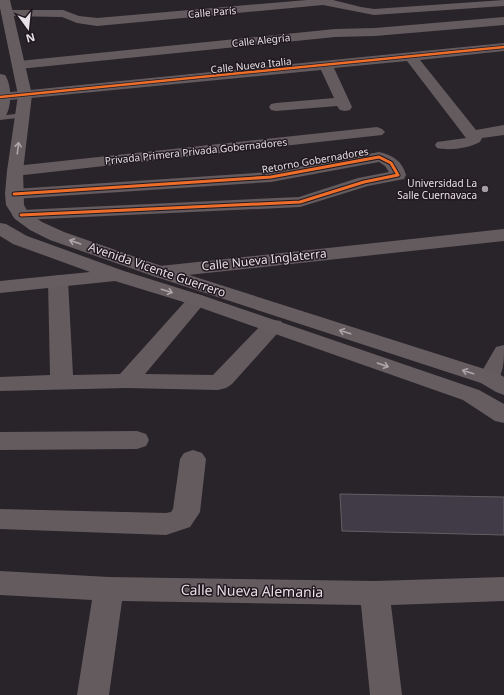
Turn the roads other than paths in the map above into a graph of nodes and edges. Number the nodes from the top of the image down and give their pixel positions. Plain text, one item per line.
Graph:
1 (211, 0) edge
2 (504, 3) edge
3 (5, 7) edge
4 (200, 13) junction
5 (504, 21) edge
6 (212, 45) junction
7 (502, 48) edge
8 (410, 56) junction
9 (19, 65) junction
10 (326, 65) junction
11 (230, 76) junction
12 (0, 78) edge
13 (25, 95) junction
14 (2, 97) edge
15 (276, 108) dead end
16 (0, 114) edge
17 (22, 117) junction
18 (0, 118) edge
19 (0, 122) edge
20 (504, 130) edge
21 (377, 132) dead end
22 (473, 136) junction
23 (443, 145) dead end
24 (15, 171) junction
25 (14, 194) junction
26 (21, 215) junction
27 (0, 228) edge
28 (504, 235) edge
29 (160, 272) junction
30 (117, 275) junction
31 (58, 281) junction
32 (0, 287) edge
33 (197, 300) junction
34 (273, 326) junction
35 (504, 352) edge
36 (126, 381) junction
37 (62, 383) junction
38 (496, 383) edge
39 (0, 384) edge
40 (504, 415) edge
41 (137, 440) dead end
42 (0, 441) edge
43 (192, 459) dead end
44 (0, 519) edge
45 (0, 583) edge
46 (109, 589) junction
47 (504, 589) edge
48 (375, 593) junction
49 (93, 695) edge
50 (386, 695) edge

1 - 4 street
2 - 4 street, Calle París
3 - 4 street, Calle París
3 - 9 main road
4 - 6 street
5 - 6 street, Calle Alegría
6 - 9 street, Calle Alegría
6 - 11 street
7 - 8 street, Calle Nueva Italia
8 - 10 street, Calle Nueva Italia
8 - 22 street
9 - 13 main road
10 - 11 street, Calle Nueva Italia
10 - 15 street
11 - 13 street, Calle Nueva Italia
12 - 14 main road
13 - 14 street, Calle Nueva Italia
13 - 17 main road
14 - 16 main road
17 - 18 lane
17 - 19 lane
24 -> 17 main road
20 - 22 street
21 - 24 street, Privada Primera Privada Gobernadores
22 - 23 street
24 - 25 main road
25 - 26 main road
25 - 26 street, Retorno Gobernadores
29 -> 26 main road, Avenida Vicente Guerrero
27 - 30 main road, Avenida Vicente Guerrero
28 - 29 street, Calle Nueva Inglaterra
29 - 30 main road, Calle Nueva Inglaterra
38 -> 29 main road, Avenida Vicente Guerrero
30 - 31 main road, Calle Nueva Inglaterra
30 -> 33 main road, Avenida Vicente Guerrero
31 - 32 main road, Calle Nueva Inglaterra
31 - 37 street
33 - 34 main road, Avenida Vicente Guerrero
33 - 36 street
34 - 36 street
34 -> 40 main road, Avenida Vicente Guerrero
35 - 38 street
36 - 37 street
37 - 39 street
41 - 42 street
43 - 44 street
45 - 46 street, Calle Nueva Alemania
46 - 48 street, Calle Nueva Alemania
46 - 49 street
47 - 48 street, Calle Nueva Alemania
48 - 50 street

